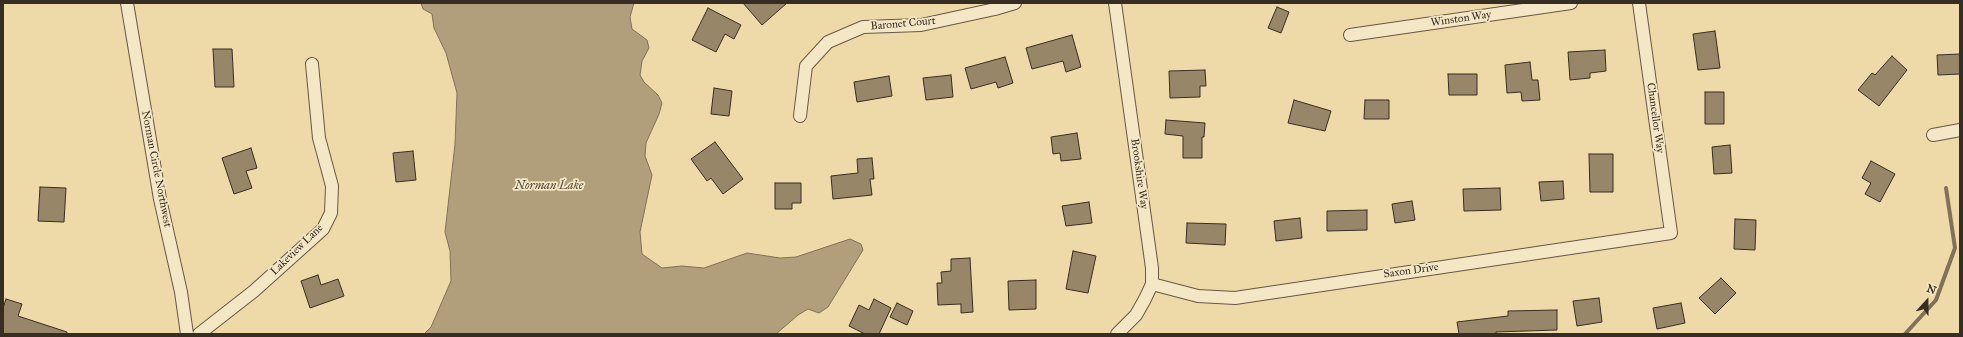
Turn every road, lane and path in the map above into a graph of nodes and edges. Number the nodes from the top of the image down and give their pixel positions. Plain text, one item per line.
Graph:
1 (127, 3) edge
2 (1015, 3) edge
3 (1115, 3) edge
4 (1571, 3) edge
5 (1639, 3) edge
6 (1350, 35) dead end
7 (312, 64) dead end
8 (800, 116) dead end
9 (1960, 130) edge
10 (1932, 135) dead end
11 (1671, 233) joint
12 (1152, 284) junction
13 (187, 334) edge
14 (199, 334) edge
15 (1117, 334) edge

1 - 13 street, Norman Circle Northwest
2 - 8 street, Baronet Court
3 - 12 street, Brookshire Way
4 - 6 street, Winston Way
5 - 11 street, Chancellor Way
7 - 14 street, Lakeview Lane
9 - 10 street
11 - 12 street, Saxon Drive
12 - 15 street, Brookshire Way

